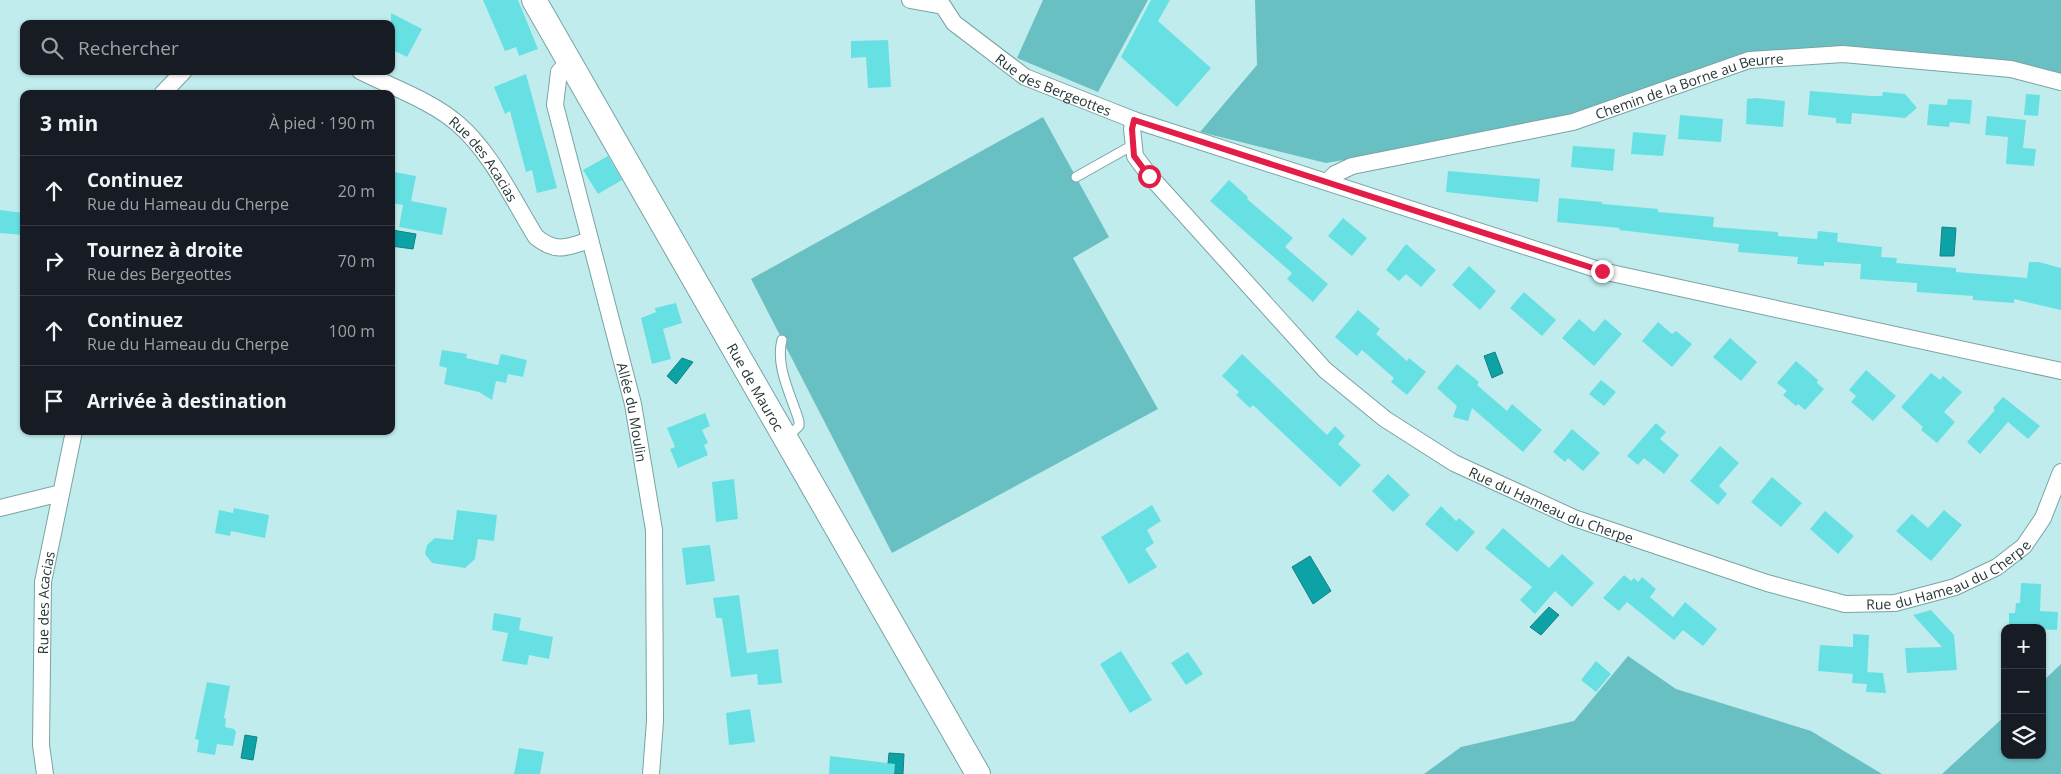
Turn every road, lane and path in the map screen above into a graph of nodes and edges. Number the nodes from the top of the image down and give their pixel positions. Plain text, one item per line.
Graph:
1 (534, 0) edge
2 (910, 0) edge
3 (945, 3) edge
4 (569, 61) junction
5 (180, 75) edge
6 (368, 75) edge
7 (2061, 82) edge
8 (166, 90) edge
9 (1134, 120) junction
10 (1134, 145) junction
11 (1076, 177) dead end
12 (1327, 182) junction
13 (590, 240) junction
14 (782, 340) dead end
15 (2061, 371) edge
16 (73, 435) edge
17 (785, 439) junction
18 (2061, 472) edge
19 (61, 493) junction
20 (0, 508) edge
21 (46, 774) edge
22 (651, 774) edge
23 (978, 774) edge

1 - 4 street, Rue de Mauroc
2 - 3 street, Rue des Bergeottes
3 - 9 street, Rue des Bergeottes
4 - 13 street, Allée du Moulin
4 - 17 street, Rue de Mauroc
5 - 8 street
6 - 13 street, Rue des Acacias
7 - 12 street, Chemin de la Borne au Beurre
9 - 10 street, Rue du Hameau du Cherpe
9 - 12 street, Rue des Bergeottes
10 - 11 lane
10 - 18 street, Rue du Hameau du Cherpe
12 - 15 street
13 - 22 street, Allée du Moulin
14 - 17 lane
16 - 19 street, Rue des Acacias
17 - 23 street, Rue de Mauroc
19 - 20 street
19 - 21 street, Rue des Acacias

